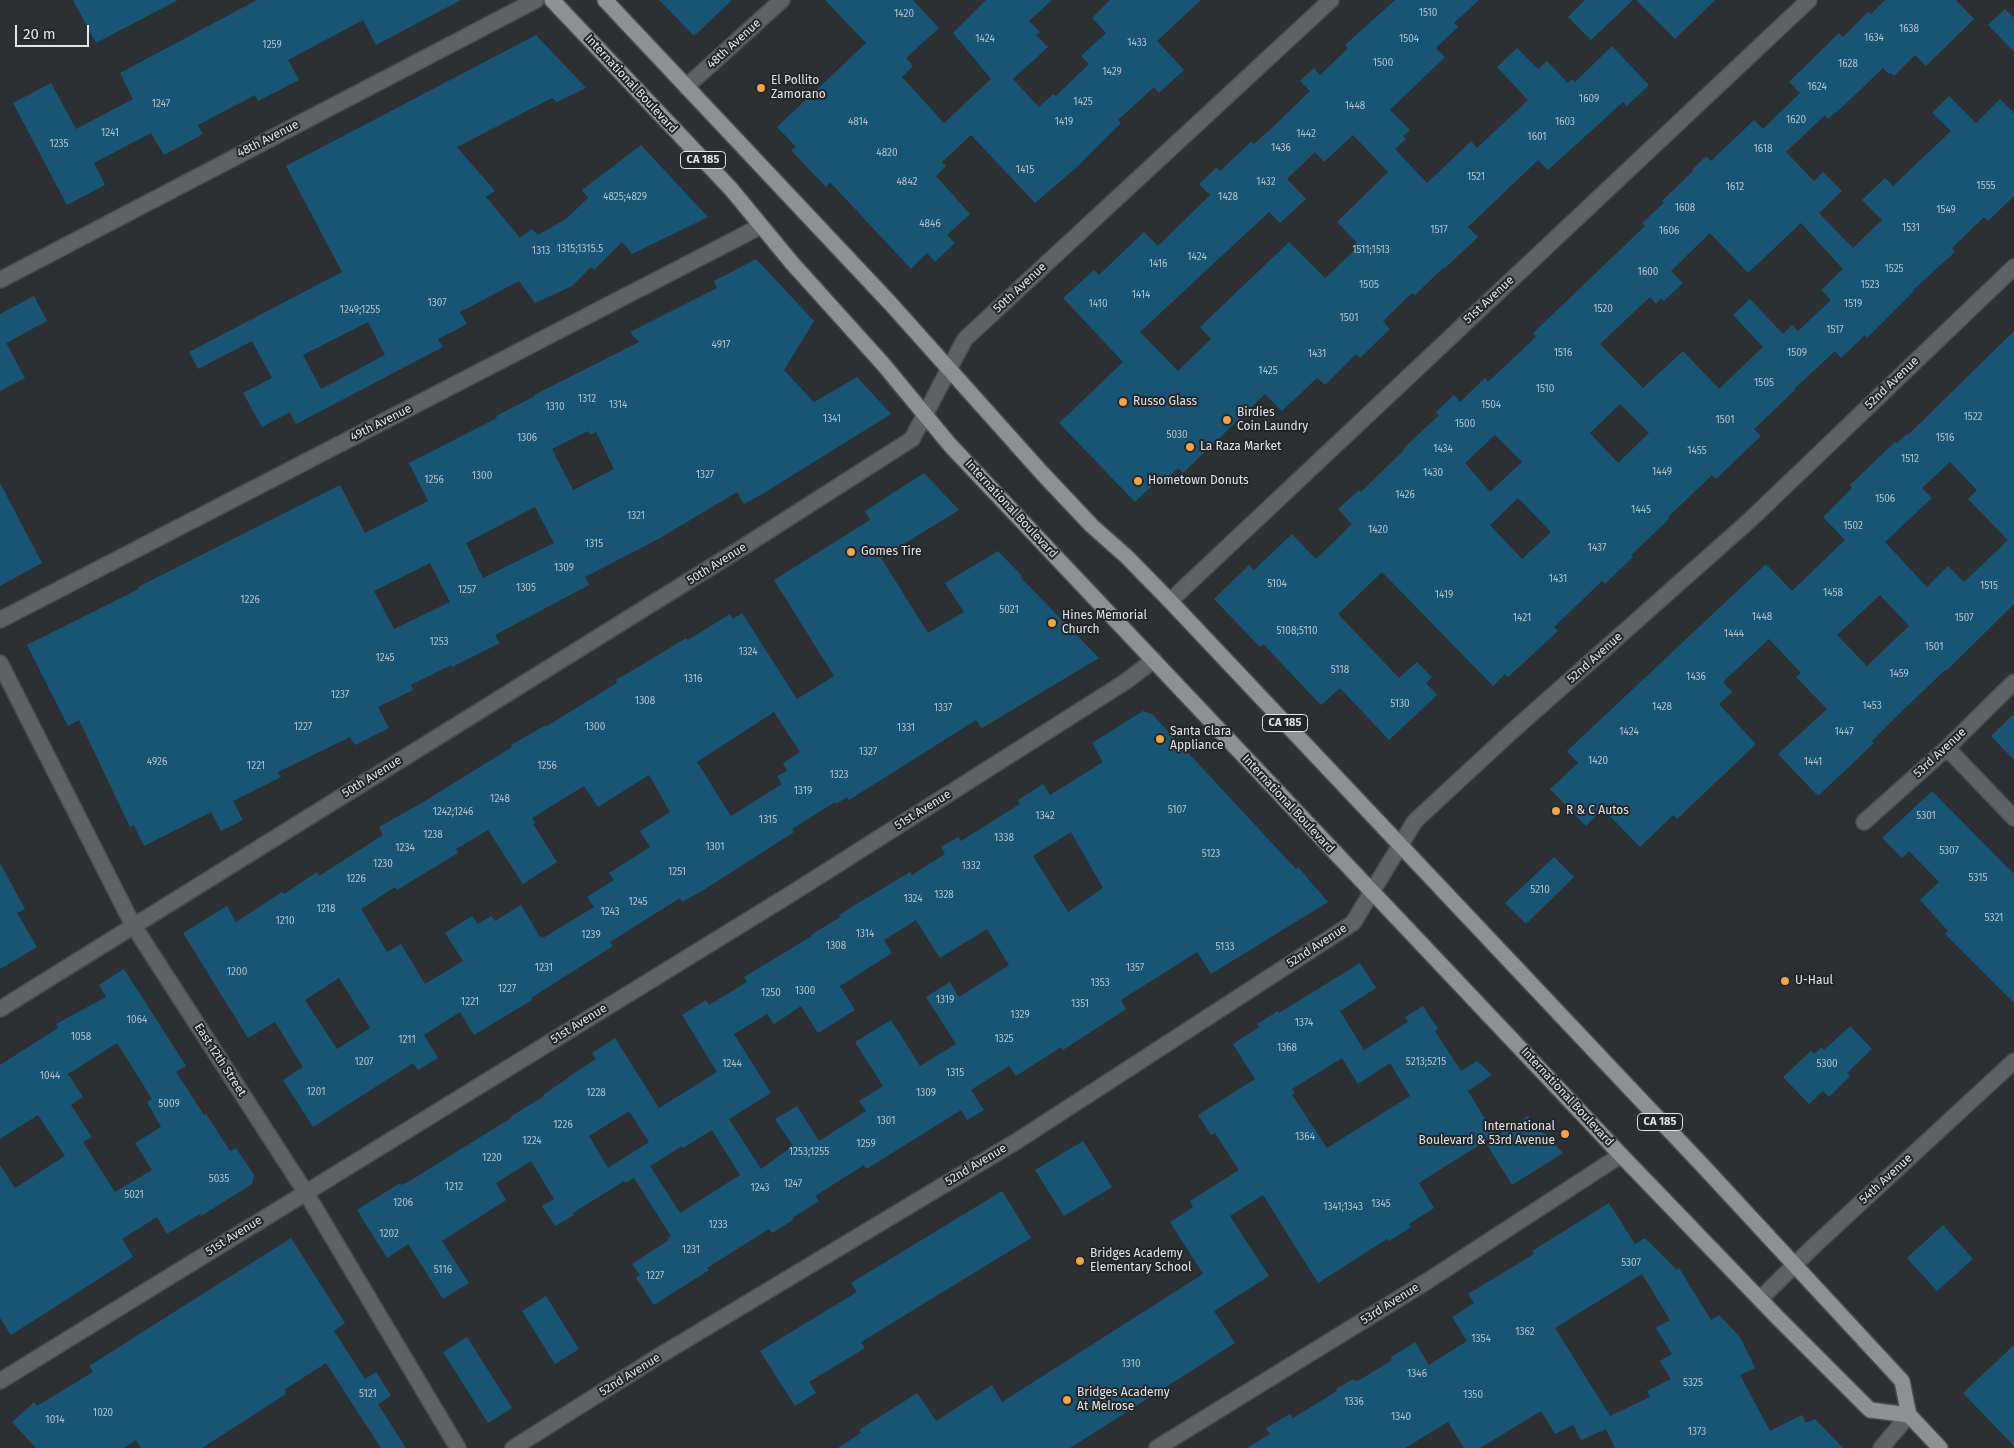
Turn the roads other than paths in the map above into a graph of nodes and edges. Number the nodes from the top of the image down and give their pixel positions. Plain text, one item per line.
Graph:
1 (536, 0) edge
2 (552, 0) edge
3 (605, 0) edge
4 (782, 0) edge
5 (1331, 0) edge
6 (1809, 0) edge
7 (686, 87) junction
8 (761, 226) junction
9 (2014, 267) edge
10 (0, 280) edge
11 (949, 370) junction
12 (925, 415) junction
13 (1170, 601) junction
14 (0, 620) edge
15 (1154, 660) junction
16 (0, 663) edge
17 (2014, 682) edge
18 (1947, 748) junction
19 (2014, 818) edge
20 (1864, 822) dead end
21 (1400, 846) junction
22 (1372, 891) junction
23 (133, 926) junction
24 (0, 1009) edge
25 (2014, 1061) edge
26 (1621, 1155) junction
27 (306, 1192) junction
28 (1794, 1266) junction
29 (1760, 1299) junction
30 (0, 1382) edge
31 (1909, 1415) junction
32 (458, 1448) edge
33 (512, 1448) edge
34 (1157, 1448) edge
35 (1881, 1448) edge
36 (1940, 1448) edge

1 - 10 street, 48th Avenue
2 - 8 main road, International Boulevard / CA 185
3 - 7 main road, CA 185
4 - 7 street, 48th Avenue
5 - 11 street, 50th Avenue
6 - 13 street, 51st Avenue
7 - 11 main road, CA 185
8 - 12 main road, International Boulevard / CA 185
8 - 14 street, 49th Avenue
9 - 21 street, 52nd Avenue
11 - 12 street, 50th Avenue
11 - 13 main road, CA 185
12 - 15 main road, International Boulevard / CA 185
12 - 23 street, 50th Avenue
13 - 21 main road, CA 185
15 - 22 main road, International Boulevard / CA 185
15 - 27 street, 51st Avenue
16 - 23 street, East 12th Street
17 - 18 street, 53rd Avenue
18 - 19 street
18 - 20 street, 53rd Avenue
21 - 22 street, 52nd Avenue
21 - 28 main road, CA 185
22 - 26 main road, International Boulevard / CA 185
22 - 33 street, 52nd Avenue
23 - 24 street, 50th Avenue
23 - 27 street, East 12th Street
25 - 28 street, 54th Avenue
26 - 29 main road, International Boulevard / CA 185
26 - 34 street, 53rd Avenue
27 - 30 street, 51st Avenue
27 - 32 street, East 12th Street
28 - 29 street, 54th Avenue
28 - 31 main road, CA 185
29 - 31 main road, International Boulevard / CA 185
31 - 35 street
31 - 36 main road

